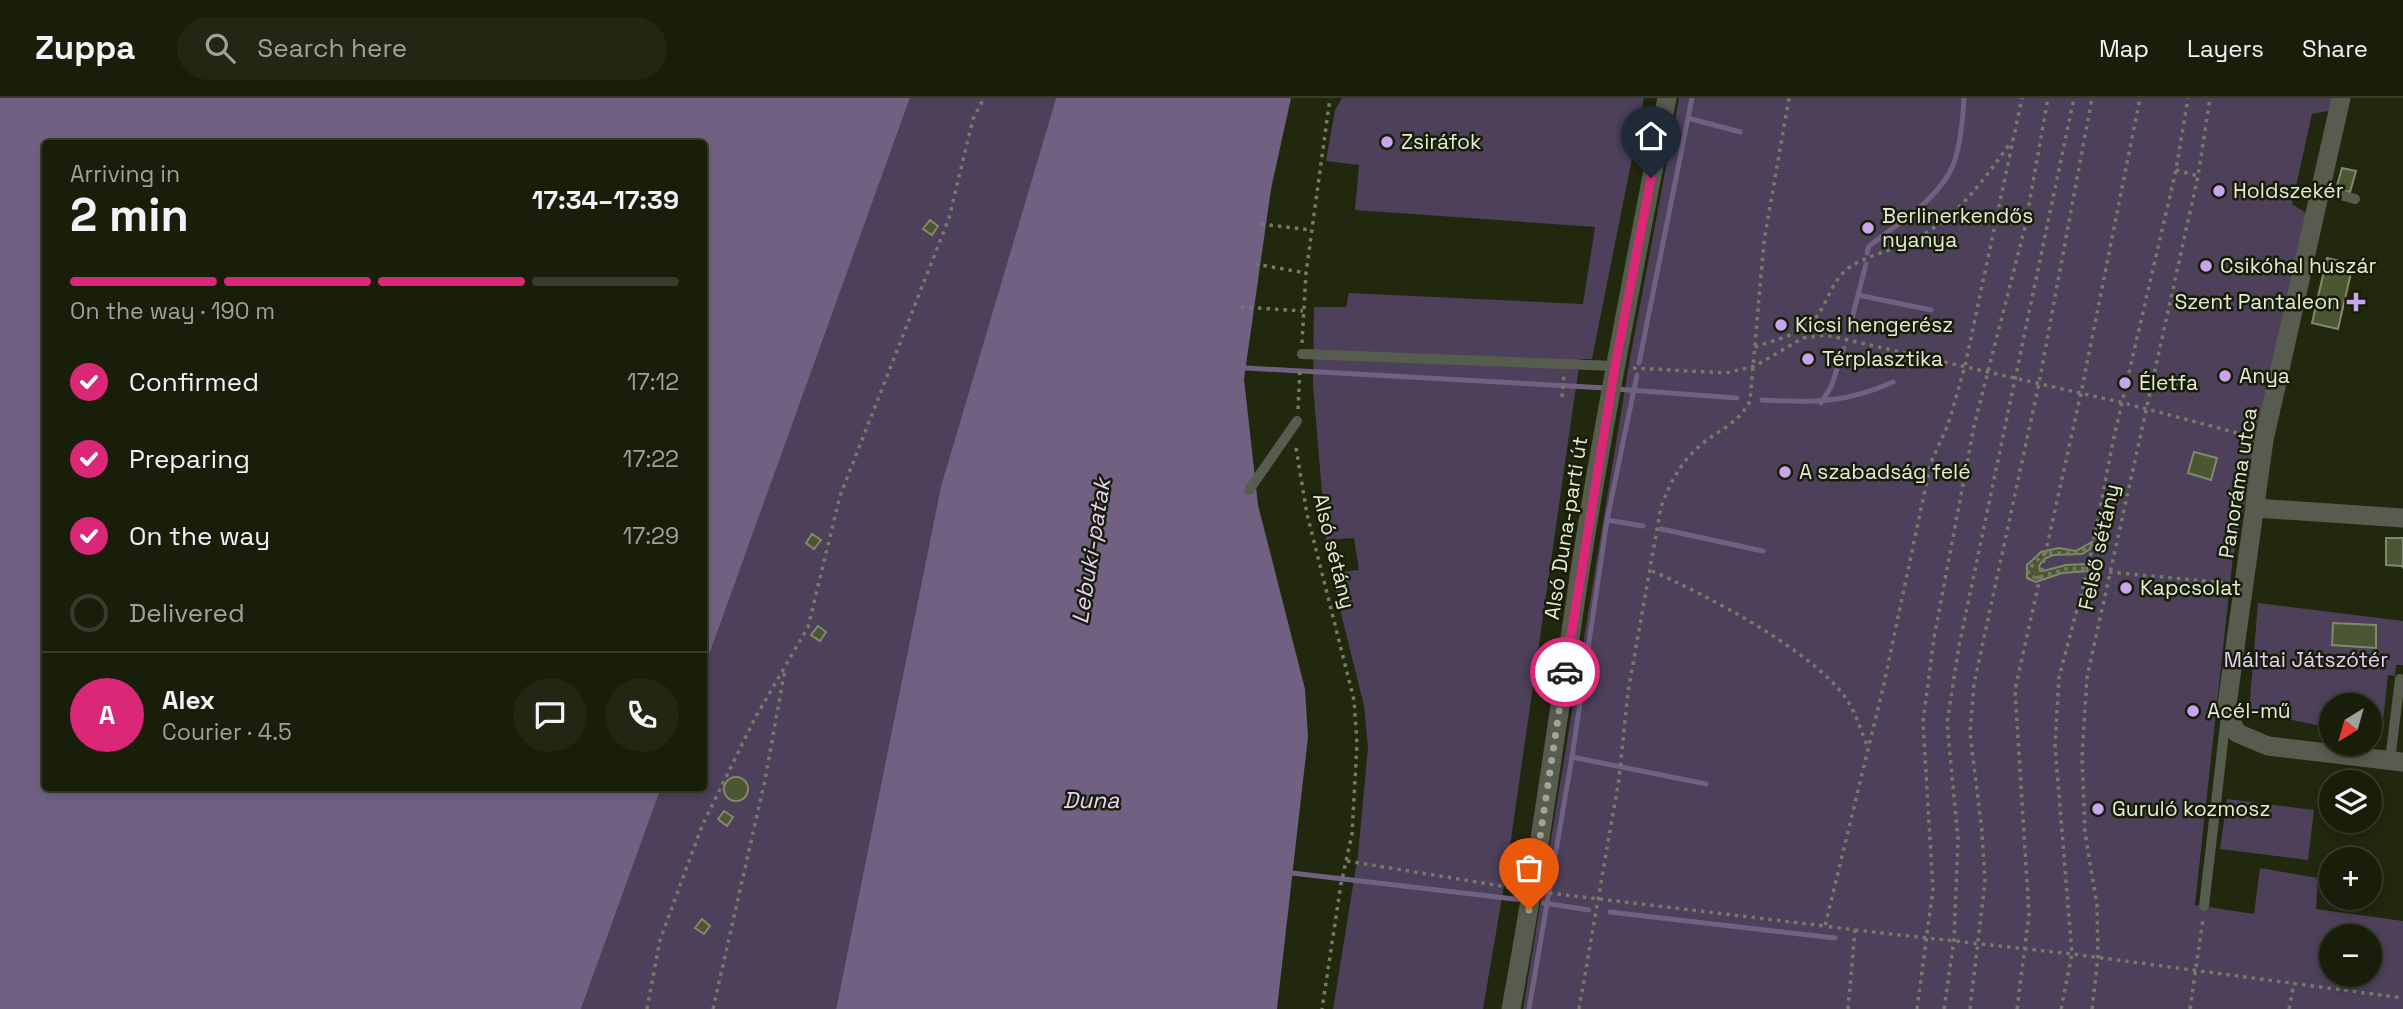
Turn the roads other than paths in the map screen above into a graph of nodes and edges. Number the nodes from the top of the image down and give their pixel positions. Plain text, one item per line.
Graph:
1 (1667, 98) edge
2 (2341, 98) edge
3 (2322, 190) junction
4 (2355, 198) dead end
5 (1302, 354) road end
6 (1613, 381) junction
7 (1297, 421) road end
8 (1249, 490) dead end
9 (2255, 508) junction
10 (2403, 517) edge
11 (2400, 679) dead end
12 (2226, 712) junction
13 (2396, 761) edge
14 (2204, 906) road end
15 (1511, 1009) edge

1 - 6 street, Alsó Duna-parti út
2 - 3 street, Panoráma utca
3 - 4 lane
3 - 9 street, Panoráma utca
5 - 6 lane
6 - 15 street, Alsó Duna-parti út
7 - 8 lane
9 - 10 street
9 - 12 street, Panoráma utca
11 - 13 lane
12 - 13 street
12 - 14 lane

